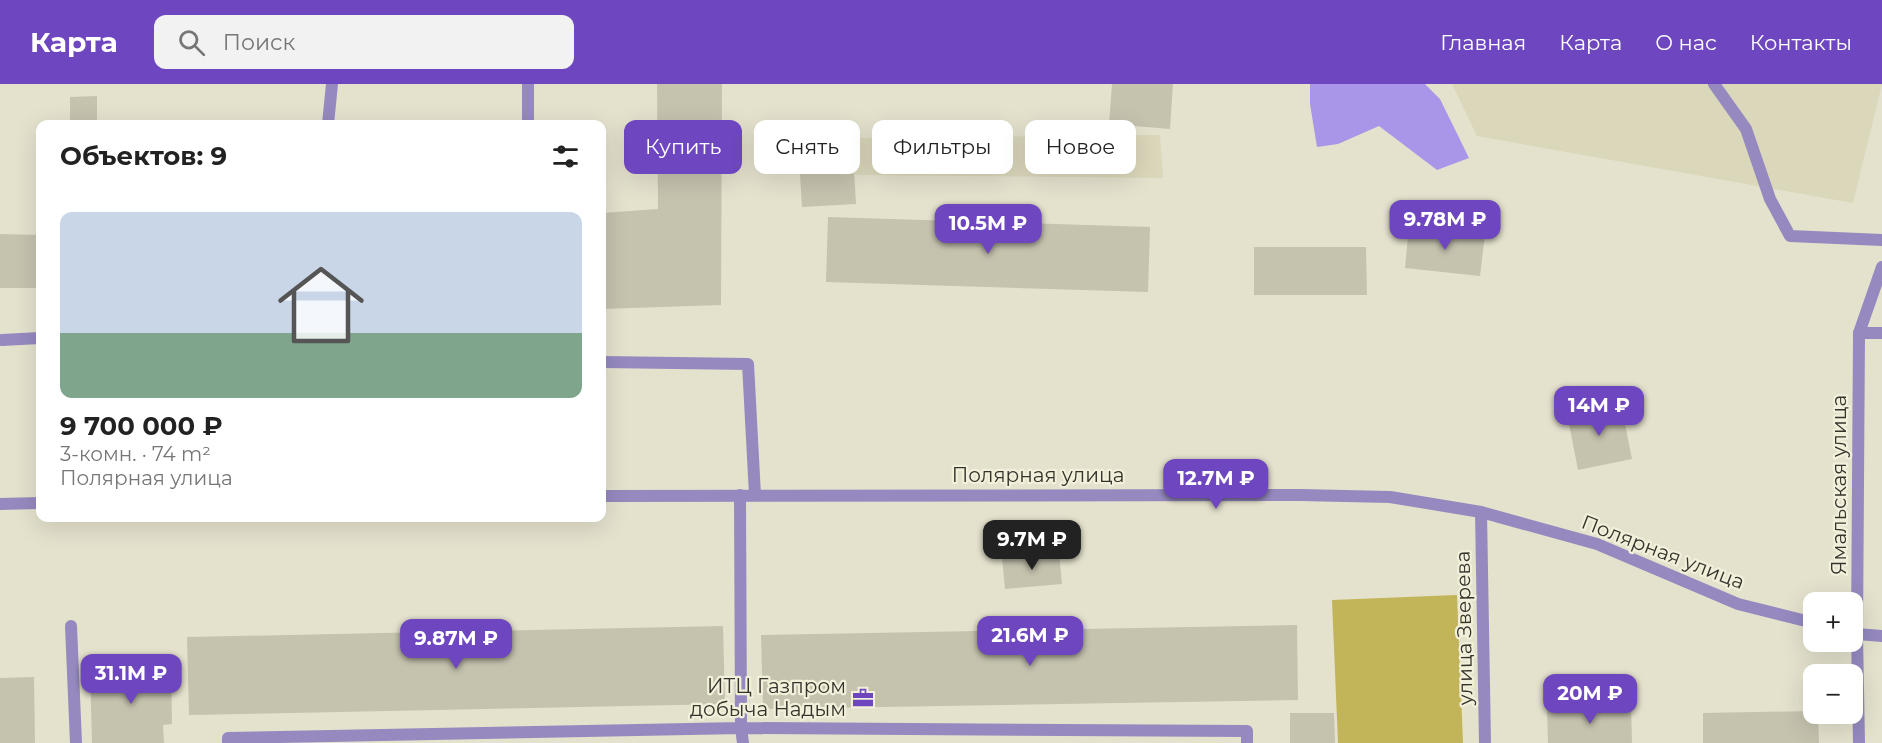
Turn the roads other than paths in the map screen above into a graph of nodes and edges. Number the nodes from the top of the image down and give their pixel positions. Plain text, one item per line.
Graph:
1 (332, 84) edge
2 (528, 84) edge
3 (1714, 84) edge
4 (328, 120) edge
5 (528, 120) edge
6 (1882, 240) edge
7 (1882, 267) edge
8 (1859, 333) junction
9 (1882, 333) edge
10 (36, 338) edge
11 (2, 340) dead end
12 (606, 362) edge
13 (740, 495) junction
14 (755, 495) junction
15 (606, 496) edge
16 (36, 503) edge
17 (0, 504) edge
18 (1481, 512) junction
19 (1856, 592) edge
20 (1803, 620) edge
21 (71, 626) dead end
22 (1863, 634) edge
23 (1882, 636) edge
24 (1856, 652) edge
25 (741, 728) junction
26 (76, 743) edge
27 (228, 743) edge
28 (743, 743) edge
29 (1247, 743) edge
30 (1485, 743) edge
31 (1859, 743) edge

1 - 4 street
2 - 5 street
3 - 6 street
7 - 8 street, Ямальская улица
8 - 9 street
8 - 19 street, Ямальская улица
10 - 11 street
12 - 14 street
13 - 14 street, Полярная улица
13 - 15 street, Полярная улица
13 - 25 street
14 - 18 street, Полярная улица
16 - 17 street
18 - 20 street, Полярная улица
18 - 30 street, улица Зверева
21 - 26 street
22 - 23 street
24 - 31 street, Ямальская улица
25 - 27 street
25 - 28 street
25 - 29 street

